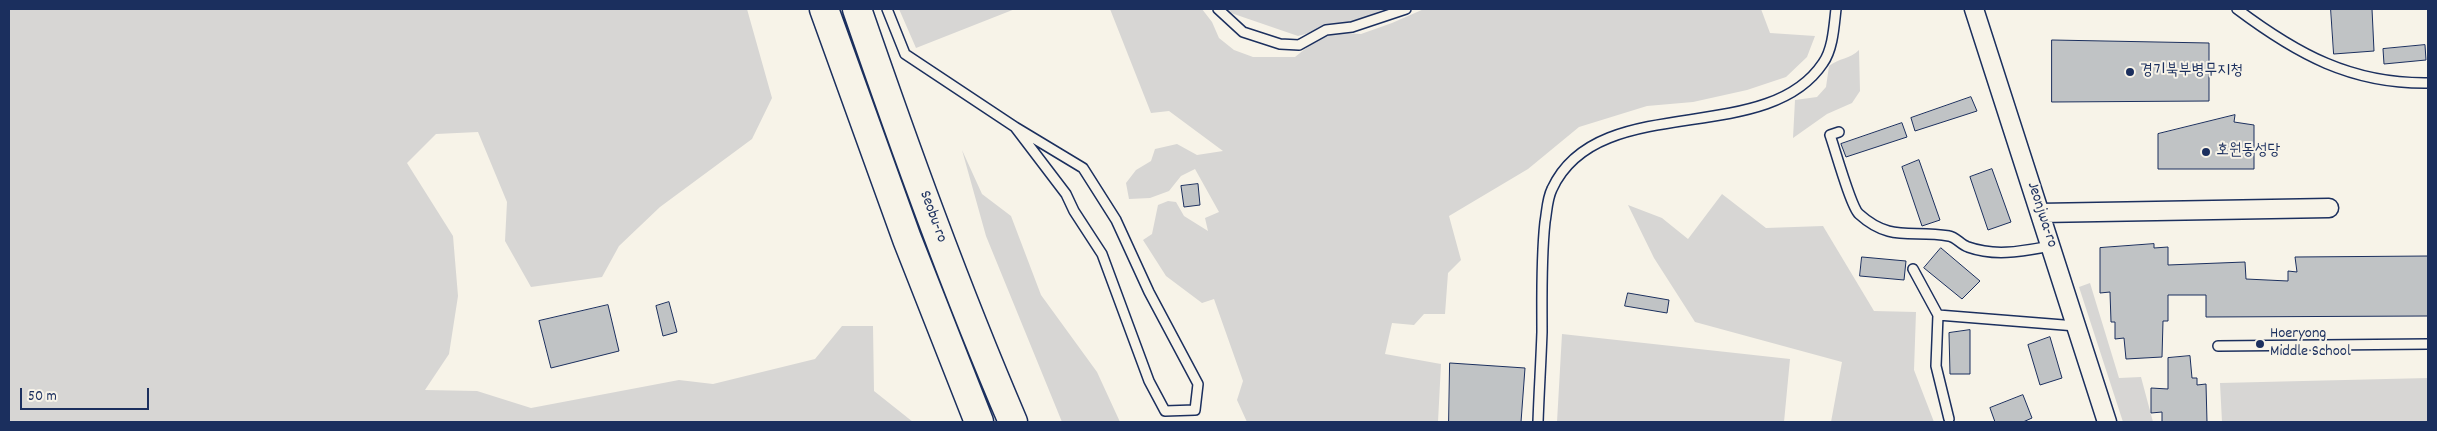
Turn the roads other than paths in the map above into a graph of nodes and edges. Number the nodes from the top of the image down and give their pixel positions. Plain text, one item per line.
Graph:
1 (824, 9) edge
2 (857, 9) edge
3 (887, 9) edge
4 (1218, 9) edge
5 (1406, 9) edge
6 (1836, 9) edge
7 (1974, 9) edge
8 (2237, 9) edge
9 (2428, 84) edge
10 (1015, 127) junction
11 (1838, 132) dead end
12 (2329, 208) dead end
13 (2040, 212) junction
14 (2051, 246) junction
15 (1913, 269) dead end
16 (1938, 315) junction
17 (2076, 326) junction
18 (2428, 344) edge
19 (2218, 346) dead end
20 (1950, 419) dead end
21 (979, 422) edge
22 (1013, 422) edge
23 (1538, 422) edge
24 (2107, 422) edge

1 - 21 highway, Seobu-ro
2 - 22 highway, Seobu-ro
3 - 10 lane
4 - 5 lane
6 - 23 lane
7 - 13 street, Jeonjwa-ro
8 - 9 lane
10 - 10 lane
11 - 14 lane
12 - 13 street
13 - 14 street, Jeonjwa-ro
14 - 17 street, Jeonjwa-ro
15 - 16 lane
16 - 17 lane
16 - 20 lane
17 - 24 street, Jeonjwa-ro
18 - 19 lane

